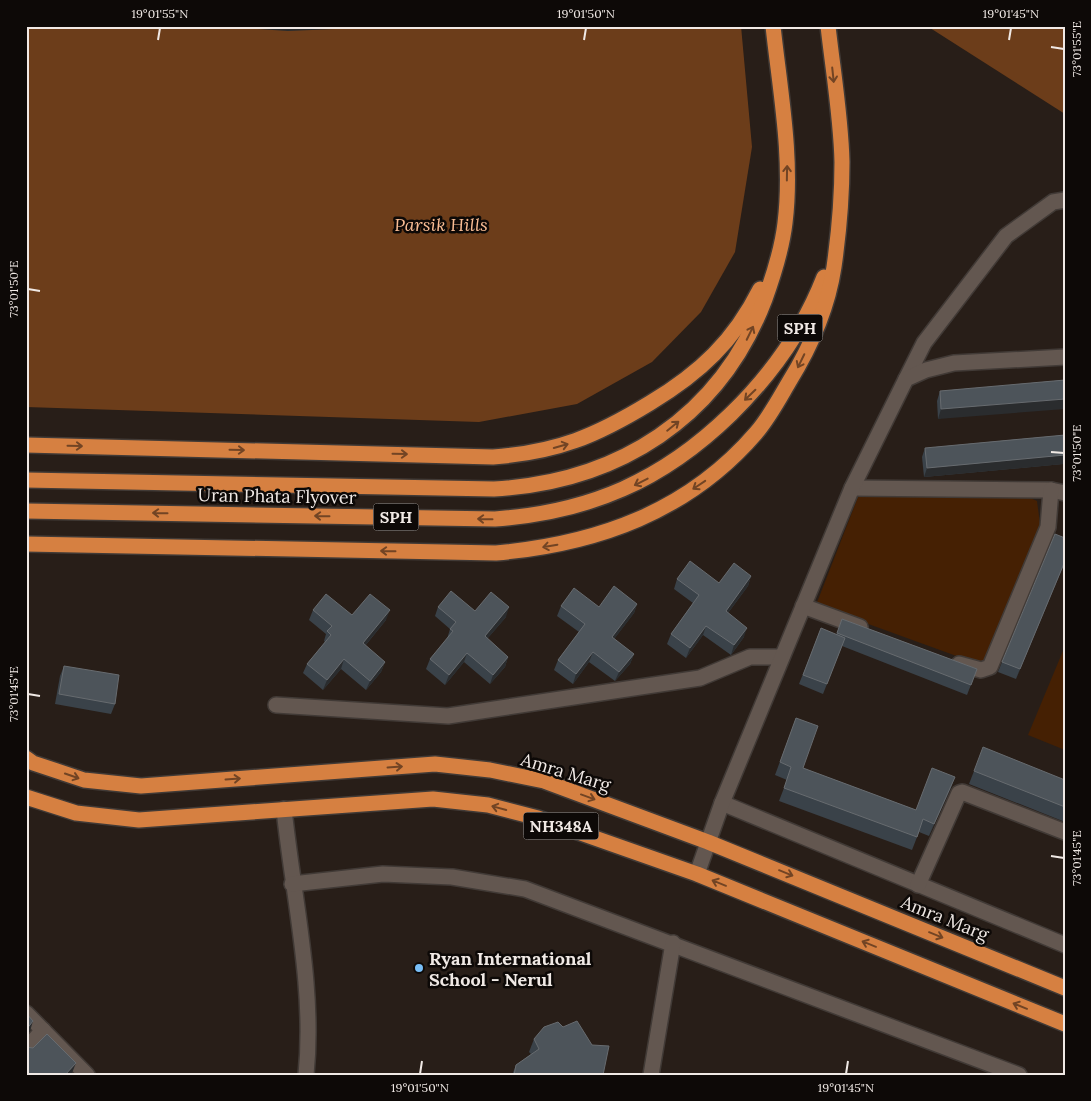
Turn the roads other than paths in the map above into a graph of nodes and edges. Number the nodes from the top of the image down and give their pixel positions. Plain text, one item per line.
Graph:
1 (773, 26) edge
2 (828, 26) edge
3 (1065, 200) edge
4 (785, 222) junction
5 (837, 230) junction
6 (1065, 357) edge
7 (906, 379) junction
8 (26, 445) edge
9 (26, 480) edge
10 (852, 488) junction
11 (1058, 491) edge
12 (26, 511) edge
13 (26, 544) edge
14 (803, 606) junction
15 (875, 633) edge
16 (782, 656) junction
17 (947, 659) edge
18 (276, 705) dead end
19 (26, 758) edge
20 (26, 797) edge
21 (722, 803) junction
22 (284, 809) junction
23 (1065, 832) edge
24 (708, 842) junction
25 (697, 874) junction
26 (292, 884) junction
27 (918, 884) junction
28 (673, 943) junction
29 (1065, 945) edge
30 (1065, 988) edge
31 (26, 1013) edge
32 (1065, 1024) edge
33 (43, 1030) junction
34 (26, 1049) edge
35 (87, 1075) edge
36 (306, 1075) edge
37 (651, 1075) edge
38 (1019, 1075) edge

4 -> 1 highway, SPH
2 -> 5 highway, SPH
3 - 7 street
8 -> 4 highway
9 -> 4 highway, Uran Phata Flyover / SPH
5 -> 12 highway, Uran Phata Flyover / SPH
5 -> 13 highway
6 - 7 street
7 - 10 street
10 - 11 street
10 - 14 street
11 - 17 street
14 - 15 street
14 - 16 street
16 - 18 street
16 - 21 street
19 -> 24 highway, Amra Marg / NH348A
20 - 22 highway, NH348A
21 - 24 street
21 - 27 street
25 -> 22 highway, NH348A
22 - 26 street
23 - 27 street
24 - 25 street
24 -> 30 highway, Amra Marg / NH348A
32 -> 25 highway, NH348A
26 - 28 street
26 - 36 street
27 - 29 street
28 - 37 street
28 - 38 street
31 - 33 street
33 - 34 street
33 - 35 street

